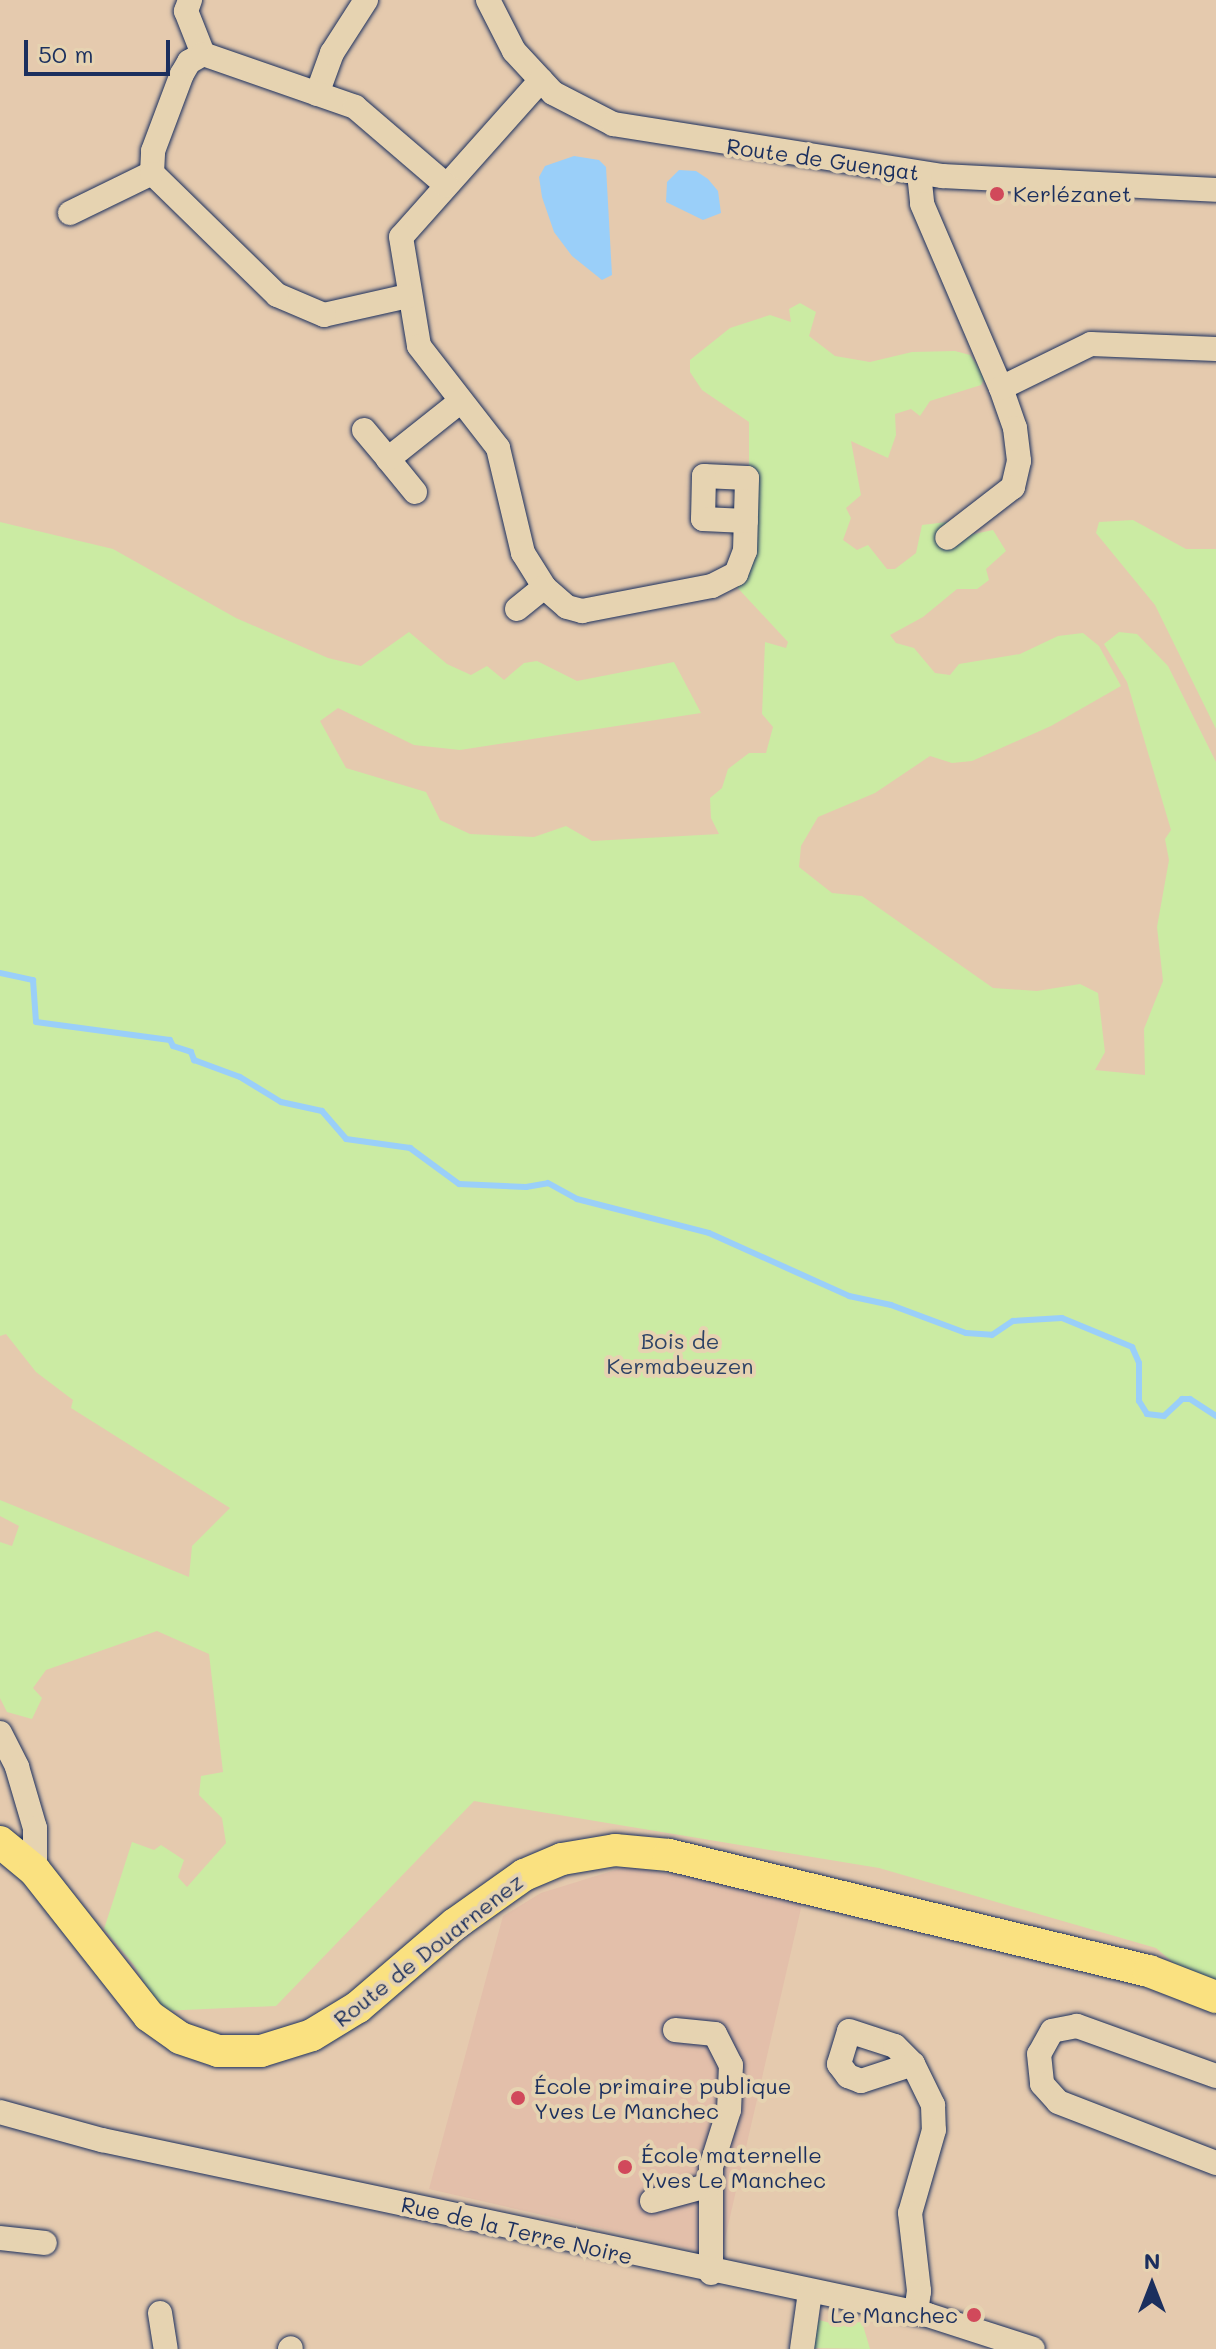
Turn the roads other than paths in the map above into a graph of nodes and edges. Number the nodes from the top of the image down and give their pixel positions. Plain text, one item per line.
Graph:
1 (190, 0) edge
2 (366, 0) edge
3 (488, 0) edge
4 (203, 54) junction
5 (541, 80) junction
6 (317, 94) junction
7 (152, 173) junction
8 (919, 173) junction
9 (446, 185) junction
10 (1216, 190) edge
11 (70, 213) dead end
12 (408, 296) junction
13 (1216, 349) edge
14 (1001, 388) junction
15 (461, 401) junction
16 (364, 430) dead end
17 (388, 459) junction
18 (415, 492) dead end
19 (746, 521) dead end
20 (947, 538) dead end
21 (544, 587) junction
22 (517, 609) dead end
23 (0, 1733) edge
24 (0, 1842) edge
25 (35, 1871) junction
26 (1216, 1997) edge
27 (675, 2030) dead end
28 (913, 2064) dead end
29 (1216, 2076) edge
30 (0, 2112) edge
31 (1216, 2163) edge
32 (710, 2185) junction
33 (652, 2201) dead end
34 (0, 2238) edge
35 (45, 2243) dead end
36 (711, 2273) junction
37 (810, 2292) junction
38 (160, 2313) dead end
39 (916, 2313) junction
40 (166, 2349) edge
41 (802, 2349) edge
42 (1033, 2349) edge

1 - 4 street
2 - 6 street
3 - 5 street, Route de Guengat
4 - 6 street
4 - 7 street
5 - 8 street, Route de Guengat
5 - 9 street
6 - 9 street
7 - 11 street
7 - 12 street
8 - 10 street, Route de Guengat
8 - 14 street
9 - 12 street
12 - 15 street
13 - 14 street
14 - 20 street
15 - 17 street
15 - 21 street
16 - 17 street
17 - 18 street
19 - 21 street
21 - 22 street
23 - 25 street
24 - 25 main road, Route de Douarnenez
25 - 26 main road, Route de Douarnenez
27 - 32 street
28 - 39 street
29 - 31 street
30 - 36 street, Rue de la Terre Noire
32 - 33 street
32 - 36 street
34 - 35 street
36 - 37 street, Rue de la Terre Noire
37 - 39 street, Rue de la Terre Noire
37 - 41 street
38 - 40 street
39 - 42 street, Rue de la Terre Noire

